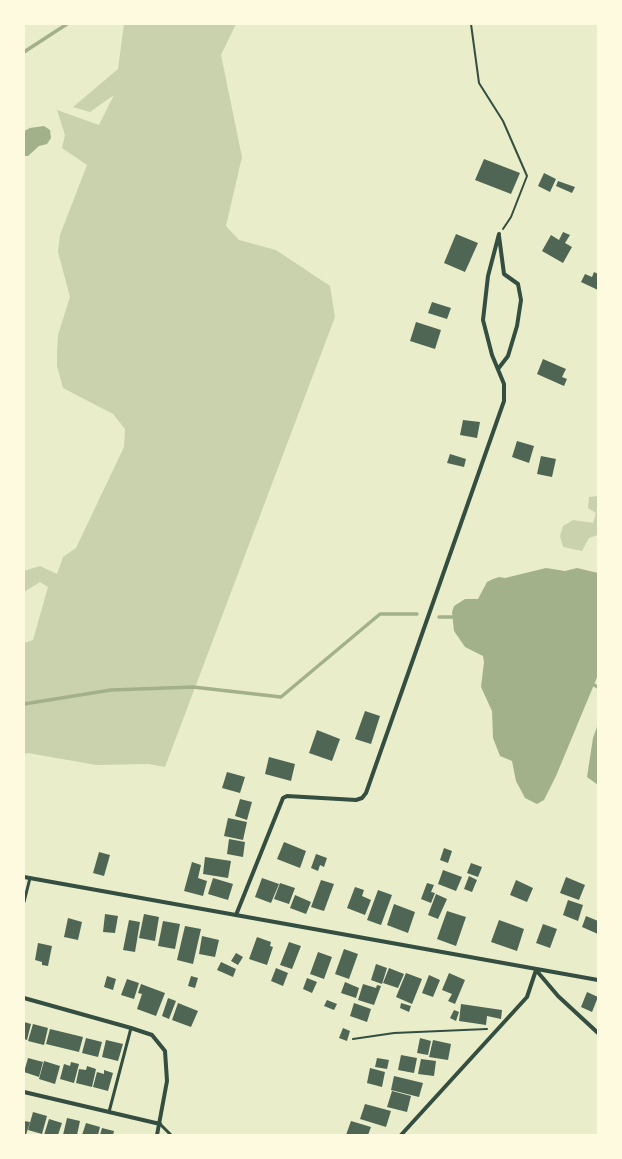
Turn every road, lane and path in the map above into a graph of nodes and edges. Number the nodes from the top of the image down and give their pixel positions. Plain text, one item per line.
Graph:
1 (471, 24) edge
2 (499, 234) junction
3 (498, 369) junction
4 (24, 877) edge
5 (30, 878) junction
6 (24, 902) edge
7 (236, 915) junction
8 (536, 970) junction
9 (598, 980) edge
10 (24, 998) edge
11 (131, 1028) junction
12 (494, 1032) junction
13 (598, 1033) edge
14 (353, 1039) dead end
15 (24, 1092) edge
16 (109, 1112) junction
17 (160, 1124) junction
18 (157, 1135) edge
19 (171, 1135) edge
20 (401, 1135) edge

1 - 2 path
2 - 3 street
2 - 3 street
3 - 7 street
4 - 5 street
5 - 6 lane
5 - 7 street
7 - 8 street
8 - 9 street
8 - 12 street
8 - 13 street
10 - 11 street
11 - 16 lane
11 - 17 street
12 - 14 path
12 - 20 street
15 - 16 street
16 - 17 street
17 - 18 street
17 - 19 lane

